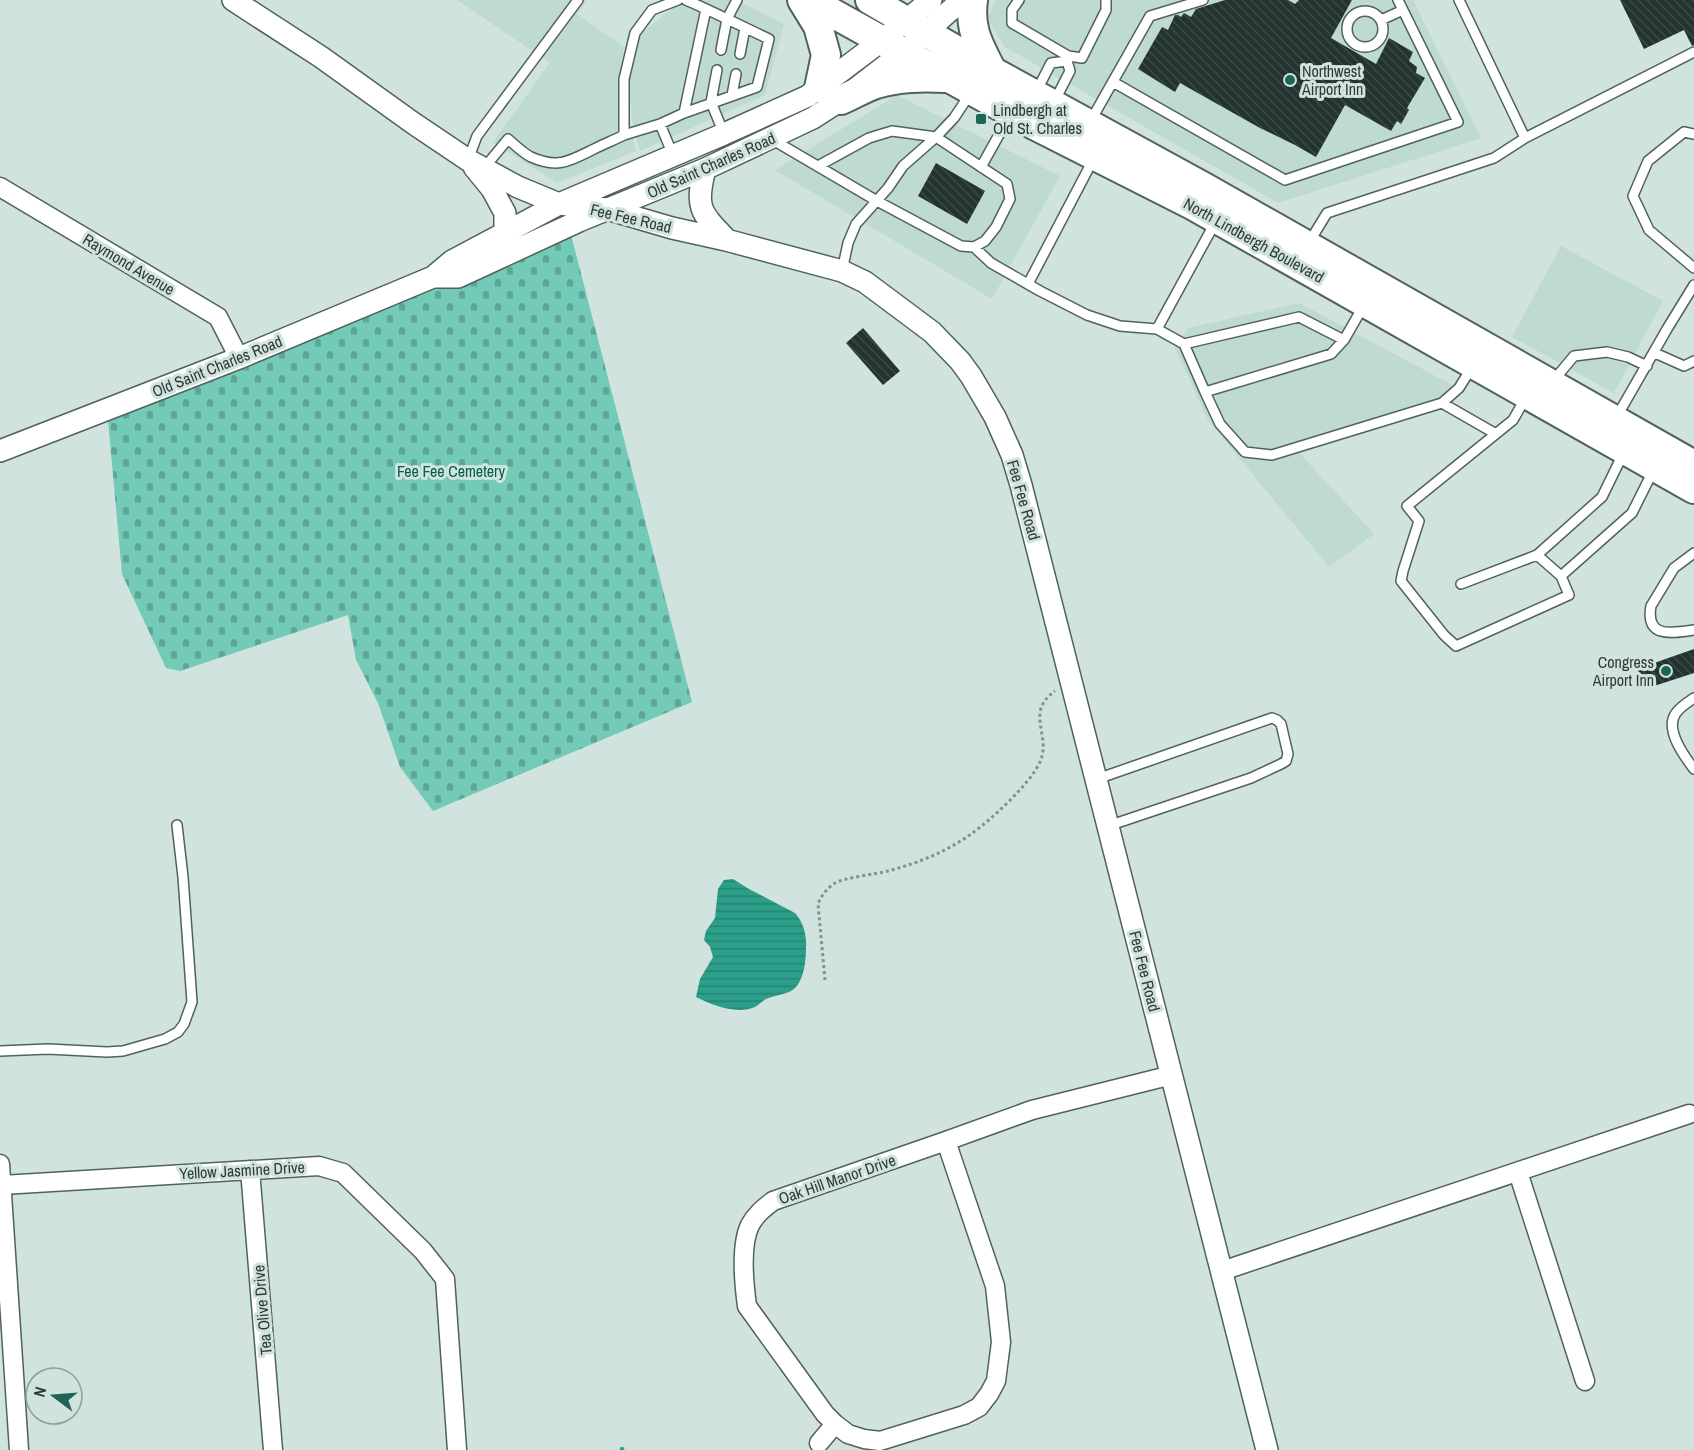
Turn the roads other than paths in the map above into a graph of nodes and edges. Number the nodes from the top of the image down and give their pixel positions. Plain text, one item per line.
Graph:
1 (233, 0) edge
2 (578, 0) edge
3 (678, 0) edge
4 (686, 0) edge
5 (737, 0) edge
6 (802, 0) edge
7 (809, 0) edge
8 (870, 0) edge
9 (931, 0) edge
10 (962, 0) edge
11 (974, 0) edge
12 (1019, 0) edge
13 (1106, 0) edge
14 (1203, 0) edge
15 (1398, 0) edge
16 (1459, 0) edge
17 (706, 9) junction
18 (1403, 10) junction
19 (727, 19) junction
20 (1382, 20) junction
21 (916, 27) junction
22 (746, 28) junction
23 (891, 47) junction
24 (721, 50) dead end
25 (1694, 52) edge
26 (740, 54) dead end
27 (1067, 58) junction
28 (717, 70) dead end
29 (992, 71) junction
30 (736, 74) dead end
31 (947, 78) junction
32 (1113, 82) junction
33 (972, 92) junction
34 (830, 94) junction
35 (732, 95) junction
36 (1044, 100) junction
37 (711, 102) junction
38 (684, 113) junction
39 (1011, 113) junction
40 (660, 124) junction
41 (1089, 124) junction
42 (724, 134) junction
43 (1694, 134) edge
44 (624, 135) junction
45 (936, 137) junction
46 (1525, 138) junction
47 (771, 139) junction
48 (673, 155) junction
49 (732, 156) junction
50 (1095, 156) junction
51 (476, 164) junction
52 (818, 166) junction
53 (981, 167) junction
54 (705, 169) junction
55 (0, 187) edge
56 (877, 201) junction
57 (559, 204) junction
58 (608, 209) junction
59 (1217, 219) junction
60 (505, 232) junction
61 (726, 240) junction
62 (1307, 246) junction
63 (974, 247) junction
64 (1694, 268) edge
65 (842, 271) junction
66 (433, 277) junction
67 (1028, 284) junction
68 (1694, 285) edge
69 (1365, 302) junction
70 (1157, 329) junction
71 (1344, 340) junction
72 (1184, 344) junction
73 (1654, 353) junction
74 (239, 358) junction
75 (1694, 361) edge
76 (1474, 364) junction
77 (1647, 366) junction
78 (1539, 389) junction
79 (1205, 392) junction
80 (1442, 403) junction
81 (1615, 420) junction
82 (1496, 434) junction
83 (1625, 450) junction
84 (0, 451) edge
85 (1655, 466) junction
86 (1693, 469) edge
87 (1694, 553) edge
88 (1536, 555) junction
89 (1561, 576) junction
90 (1461, 584) dead end
91 (1694, 630) edge
92 (1694, 698) edge
93 (1694, 768) edge
94 (1097, 779) junction
95 (177, 825) dead end
96 (1108, 826) junction
97 (0, 1051) edge
98 (1172, 1075) junction
99 (1689, 1114) dead end
100 (946, 1141) junction
101 (0, 1164) edge
102 (250, 1170) junction
103 (1518, 1172) junction
104 (2, 1185) junction
105 (1222, 1271) junction
106 (1585, 1381) dead end
107 (835, 1424) junction
108 (819, 1443) dead end
109 (19, 1450) edge
110 (273, 1450) edge
111 (457, 1450) edge
112 (1267, 1450) edge

1 - 51 street, Fee Fee Road
2 - 51 lane
3 - 44 lane
4 - 17 lane
5 - 19 lane
6 - 34 highway
7 - 23 highway, North Lindbergh Boulevard
8 - 21 highway, North Lindbergh Boulevard
9 - 21 street, Old Saint Charles Road
10 - 21 street, Old Saint Charles Road
11 - 29 highway
12 - 27 lane
13 - 27 lane
14 - 32 lane
15 - 18 lane
16 - 46 lane
17 - 19 lane
17 - 38 lane
18 - 20 lane
18 - 32 lane
19 - 22 lane
19 - 24 lane
20 - 20 lane
21 - 23 street, Old Saint Charles Road
21 - 29 highway, North Lindbergh Boulevard
22 - 26 lane
22 - 35 lane
23 - 31 highway, North Lindbergh Boulevard
23 - 34 street, Old Saint Charles Road
25 - 46 lane
27 - 36 lane
27 - 36 lane
28 - 37 lane
29 - 36 highway, North Lindbergh Boulevard
30 - 35 lane
31 - 33 highway, North Lindbergh Boulevard
31 - 34 highway
32 - 41 lane
33 - 39 highway, North Lindbergh Boulevard
33 - 45 lane
34 - 42 street, Old Saint Charles Road
34 - 47 street, Old Saint Charles Road
35 - 37 lane
36 - 41 highway, North Lindbergh Boulevard
37 - 38 lane
37 - 42 lane
38 - 40 lane
39 - 50 highway, North Lindbergh Boulevard
39 - 53 lane
40 - 44 lane
40 - 48 lane
41 - 62 highway, North Lindbergh Boulevard
42 - 48 street, Old Saint Charles Road
42 - 49 street
43 - 64 lane
44 - 51 lane
45 - 52 lane
45 - 53 lane
45 - 56 lane
46 - 62 lane
47 - 49 street, Old Saint Charles Road
47 - 52 lane
48 - 57 street, Old Saint Charles Road
49 - 54 street, Old Saint Charles Road
50 - 59 highway, North Lindbergh Boulevard
50 - 67 lane
51 - 57 street, Fee Fee Road
51 - 60 street
52 - 56 lane
53 - 63 lane
54 - 58 street, Old Saint Charles Road
54 - 61 street
55 - 74 street, Raymond Avenue
56 - 63 lane
56 - 65 lane
57 - 58 street, Fee Fee Road
57 - 60 street, Old Saint Charles Road
58 - 61 street, Fee Fee Road
58 - 66 street, Old Saint Charles Road
59 - 69 highway, North Lindbergh Boulevard
59 - 70 lane
60 - 66 street, Old Saint Charles Road
61 - 65 street, Fee Fee Road
62 - 78 highway, North Lindbergh Boulevard
63 - 67 lane
65 - 94 street, Fee Fee Road
66 - 74 street, Old Saint Charles Road
67 - 70 lane
68 - 73 lane
69 - 71 lane
69 - 76 highway, North Lindbergh Boulevard
70 - 72 lane
71 - 72 lane
71 - 79 lane
72 - 79 lane
73 - 75 lane
73 - 77 lane
74 - 84 street, Old Saint Charles Road
76 - 78 highway, North Lindbergh Boulevard
76 - 80 lane
77 - 78 lane
77 - 81 lane
78 - 81 highway, North Lindbergh Boulevard
78 - 82 lane
78 - 83 highway, North Lindbergh Boulevard
79 - 80 lane
80 - 82 lane
81 - 86 highway, North Lindbergh Boulevard
82 - 89 lane
83 - 85 highway, North Lindbergh Boulevard
83 - 88 lane
85 - 86 highway, North Lindbergh Boulevard
85 - 89 lane
87 - 91 lane
88 - 89 lane
88 - 90 lane
92 - 93 lane
94 - 96 street, Fee Fee Road
94 - 96 lane
95 - 97 lane
96 - 98 street, Fee Fee Road
98 - 100 street, Oak Hill Manor Drive
98 - 105 street, Fee Fee Road
99 - 103 street
100 - 107 street, Oak Hill Manor Drive
100 - 107 street, Oak Hill Manor Drive
101 - 104 street
102 - 104 street, Yellow Jasmine Drive
102 - 110 street, Tea Olive Drive
102 - 111 street, Yellow Jasmine Drive
103 - 105 street
103 - 106 street
104 - 109 street
105 - 112 street, Fee Fee Road
107 - 108 street

